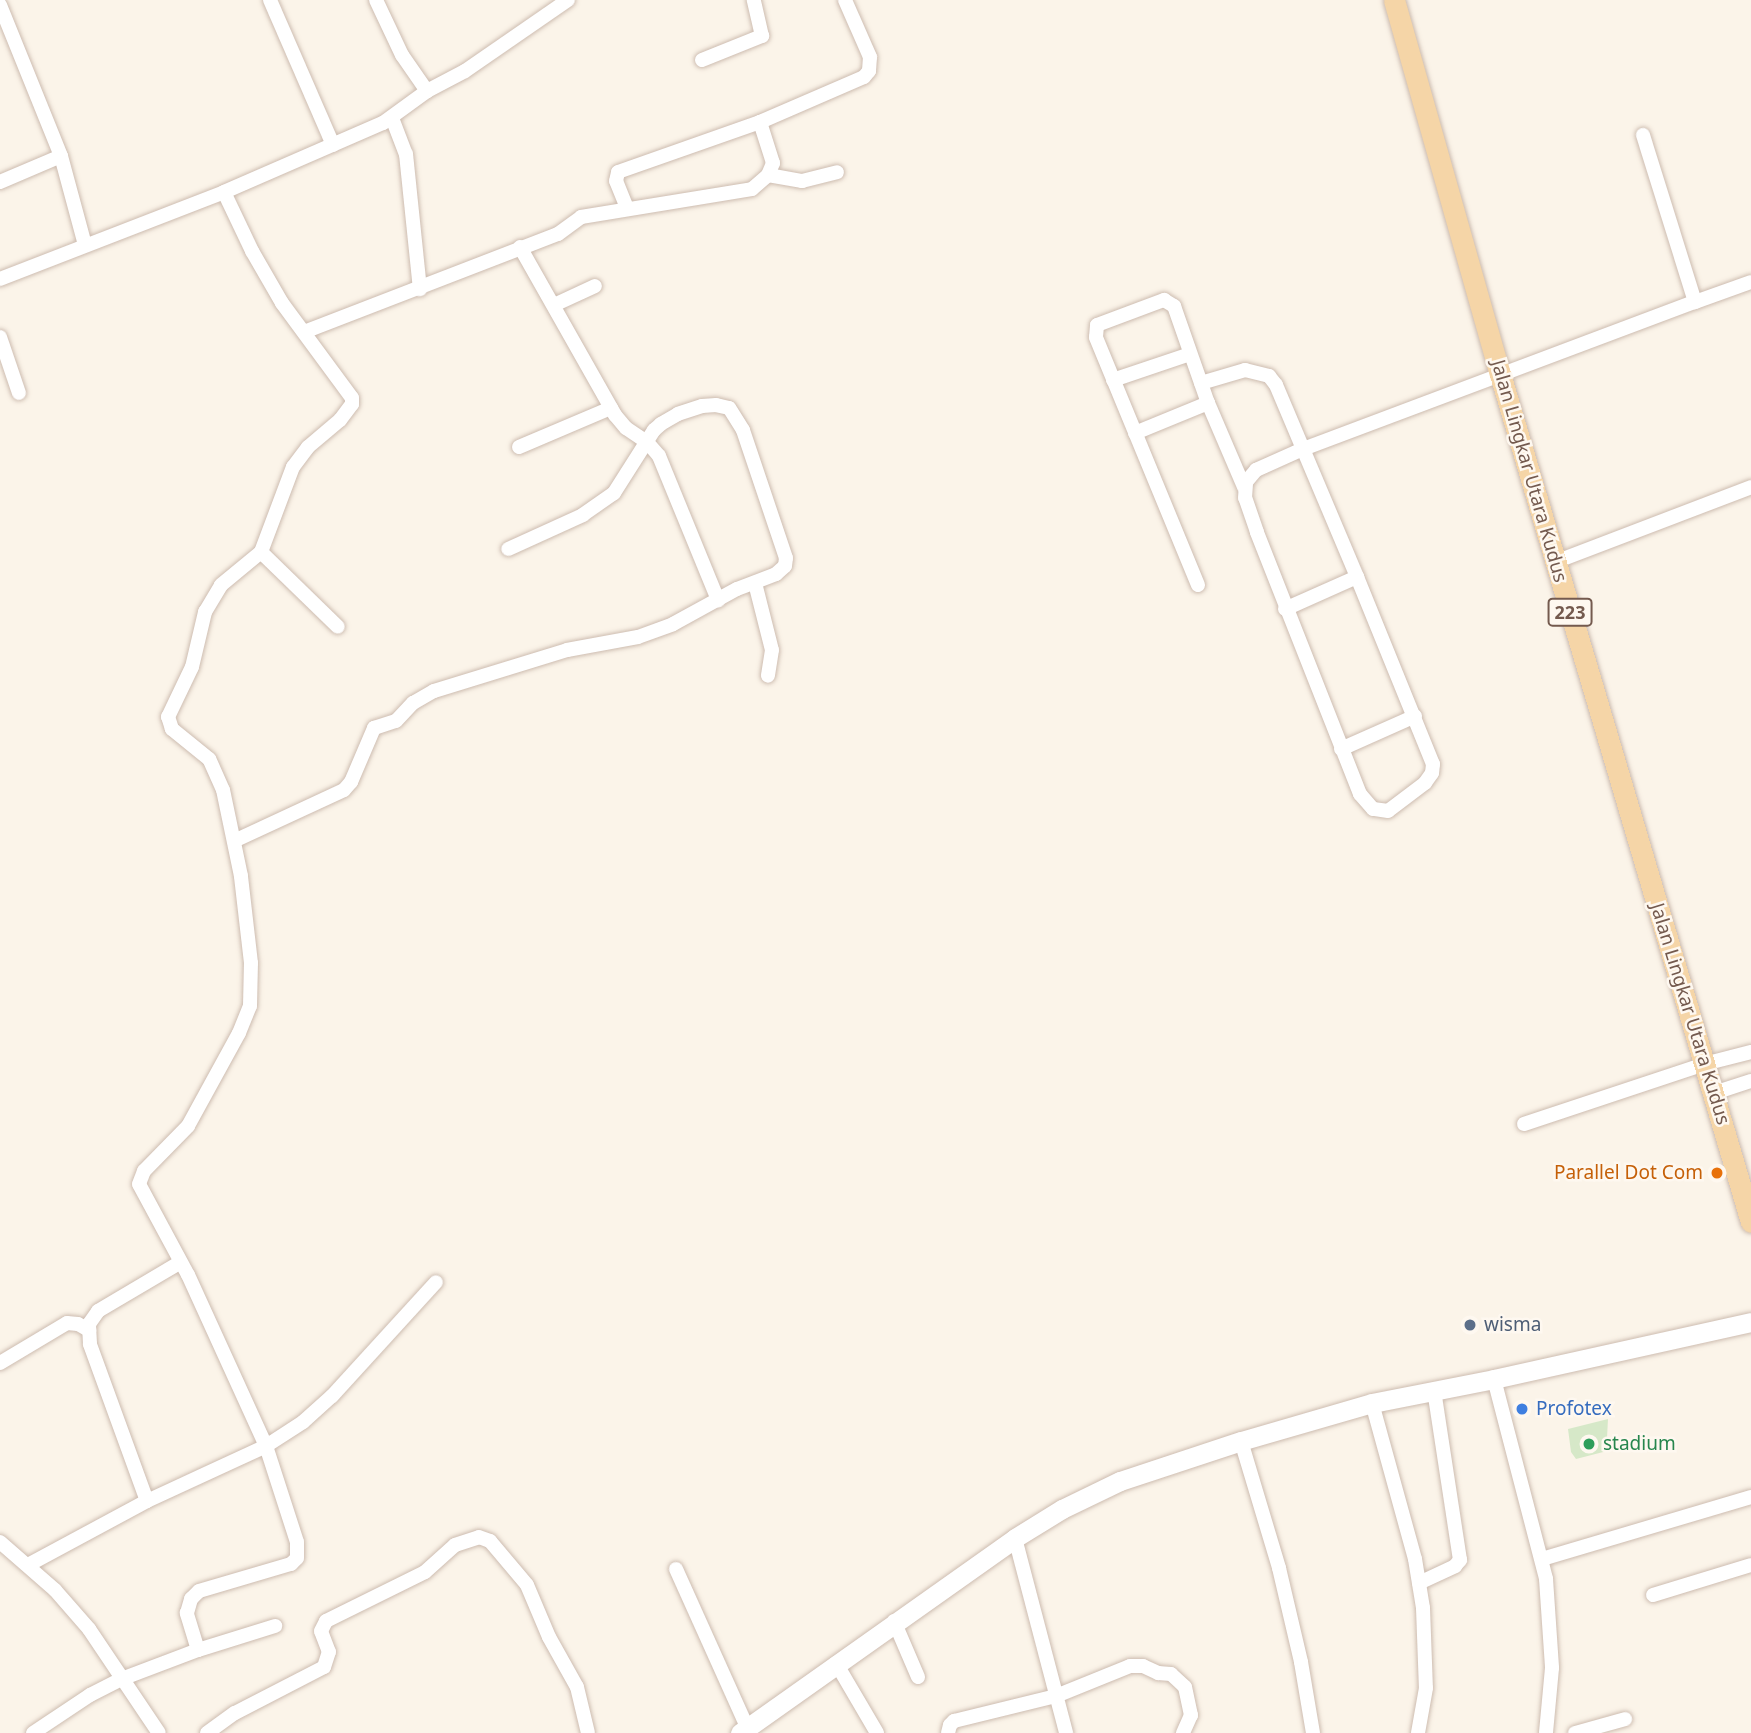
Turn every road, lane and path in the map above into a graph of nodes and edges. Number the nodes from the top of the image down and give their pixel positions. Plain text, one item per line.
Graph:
1 (271, 0) edge
2 (376, 0) edge
3 (568, 0) edge
4 (754, 0) edge
5 (845, 0) edge
6 (1394, 0) edge
7 (0, 5) edge
8 (702, 60) dead end
9 (427, 91) junction
10 (392, 118) junction
11 (760, 122) junction
12 (1643, 135) dead end
13 (333, 145) junction
14 (61, 156) junction
15 (770, 164) junction
16 (837, 172) dead end
17 (0, 182) edge
18 (224, 192) junction
19 (627, 208) junction
20 (85, 245) junction
21 (520, 247) junction
22 (0, 279) edge
23 (1751, 282) edge
24 (594, 286) dead end
25 (420, 289) junction
26 (1695, 302) junction
27 (554, 305) junction
28 (304, 332) junction
29 (0, 337) edge
30 (1190, 354) junction
31 (1500, 374) junction
32 (1114, 380) junction
33 (1201, 383) junction
34 (19, 393) dead end
35 (1208, 403) junction
36 (611, 408) junction
37 (1135, 433) junction
38 (647, 442) junction
39 (519, 447) dead end
40 (1303, 449) junction
41 (1244, 487) junction
42 (1751, 488) edge
43 (508, 549) dead end
44 (261, 552) junction
45 (1555, 562) junction
46 (1357, 577) junction
47 (755, 583) junction
48 (1198, 585) dead end
49 (718, 600) junction
50 (1285, 609) junction
51 (338, 627) dead end
52 (768, 676) dead end
53 (1415, 716) junction
54 (1341, 748) junction
55 (234, 841) junction
56 (1751, 1052) edge
57 (1704, 1064) junction
58 (1751, 1081) edge
59 (1714, 1093) junction
60 (1524, 1124) dead end
61 (1751, 1222) edge
62 (181, 1262) junction
63 (436, 1282) dead end
64 (1751, 1322) edge
65 (89, 1330) junction
66 (0, 1363) edge
67 (1494, 1379) junction
68 (1434, 1390) junction
69 (1372, 1403) junction
70 (1241, 1441) junction
71 (266, 1446) junction
72 (1751, 1497) edge
73 (147, 1501) junction
74 (1015, 1538) junction
75 (0, 1542) edge
76 (1542, 1559) junction
77 (1751, 1564) edge
78 (28, 1565) junction
79 (676, 1569) dead end
80 (1419, 1583) junction
81 (1653, 1595) dead end
82 (894, 1621) junction
83 (275, 1626) dead end
84 (198, 1650) junction
85 (836, 1663) junction
86 (918, 1677) dead end
87 (124, 1678) junction
88 (1056, 1696) junction
89 (1625, 1719) dead end
90 (743, 1730) edge
91 (1417, 1732) edge
92 (33, 1733) edge
93 (159, 1733) edge
94 (207, 1733) edge
95 (588, 1733) edge
96 (877, 1733) edge
97 (948, 1733) edge
98 (1066, 1733) edge
99 (1183, 1733) edge
100 (1313, 1733) edge
101 (1546, 1733) edge
102 (1575, 1733) edge

1 - 13 street
2 - 9 street
3 - 9 street
4 - 8 street
5 - 11 street
6 - 31 main road, Jalan Lingkar Utara Kudus / 223
7 - 14 street
9 - 10 street
10 - 13 street
10 - 25 street
11 - 15 street
11 - 19 street
12 - 26 street
13 - 18 street
14 - 17 street
14 - 20 street
15 - 16 street
15 - 19 street
18 - 20 street
18 - 28 street
19 - 21 street
20 - 22 street
21 - 25 street
21 - 27 street
23 - 26 street
24 - 27 street
25 - 28 street
26 - 31 street
27 - 36 street
28 - 44 street
29 - 34 street
30 - 32 street
30 - 32 street
30 - 33 street
31 - 40 street
31 - 45 main road, Jalan Lingkar Utara Kudus / 223
32 - 37 street
33 - 35 street
33 - 40 street
35 - 37 street
35 - 41 street
36 - 38 street
36 - 39 street
37 - 48 street
38 - 43 street
38 - 47 street
38 - 49 street
40 - 41 street
40 - 46 street
41 - 50 street
42 - 45 street
44 - 51 street
44 - 55 street
45 - 57 main road, Jalan Lingkar Utara Kudus / 223
46 - 50 street
46 - 53 street
47 - 49 street
47 - 52 street
49 - 55 street
50 - 54 street
53 - 54 street
53 - 54 street
55 - 62 street
56 - 57 street
57 - 59 main road, Jalan Lingkar Utara Kudus / 223
57 - 60 street
58 - 59 street
59 - 61 main road, Jalan Lingkar Utara Kudus / 223
62 - 65 street
62 - 71 street
63 - 71 street
64 - 67 main road
65 - 66 street
65 - 73 street
67 - 68 main road
67 - 76 street
68 - 69 main road
68 - 80 street
69 - 70 main road
69 - 80 street
70 - 74 main road
70 - 100 street
71 - 73 street
71 - 84 street
72 - 76 street
73 - 78 street
74 - 82 main road
74 - 88 street
75 - 78 street
76 - 101 street
77 - 81 street
78 - 87 street
79 - 90 street
80 - 91 street
82 - 85 main road
82 - 86 street
83 - 84 street
84 - 87 street
85 - 90 main road
85 - 96 street
87 - 92 street
87 - 93 street
88 - 97 street
88 - 98 street
88 - 99 street
89 - 102 street
94 - 95 street

